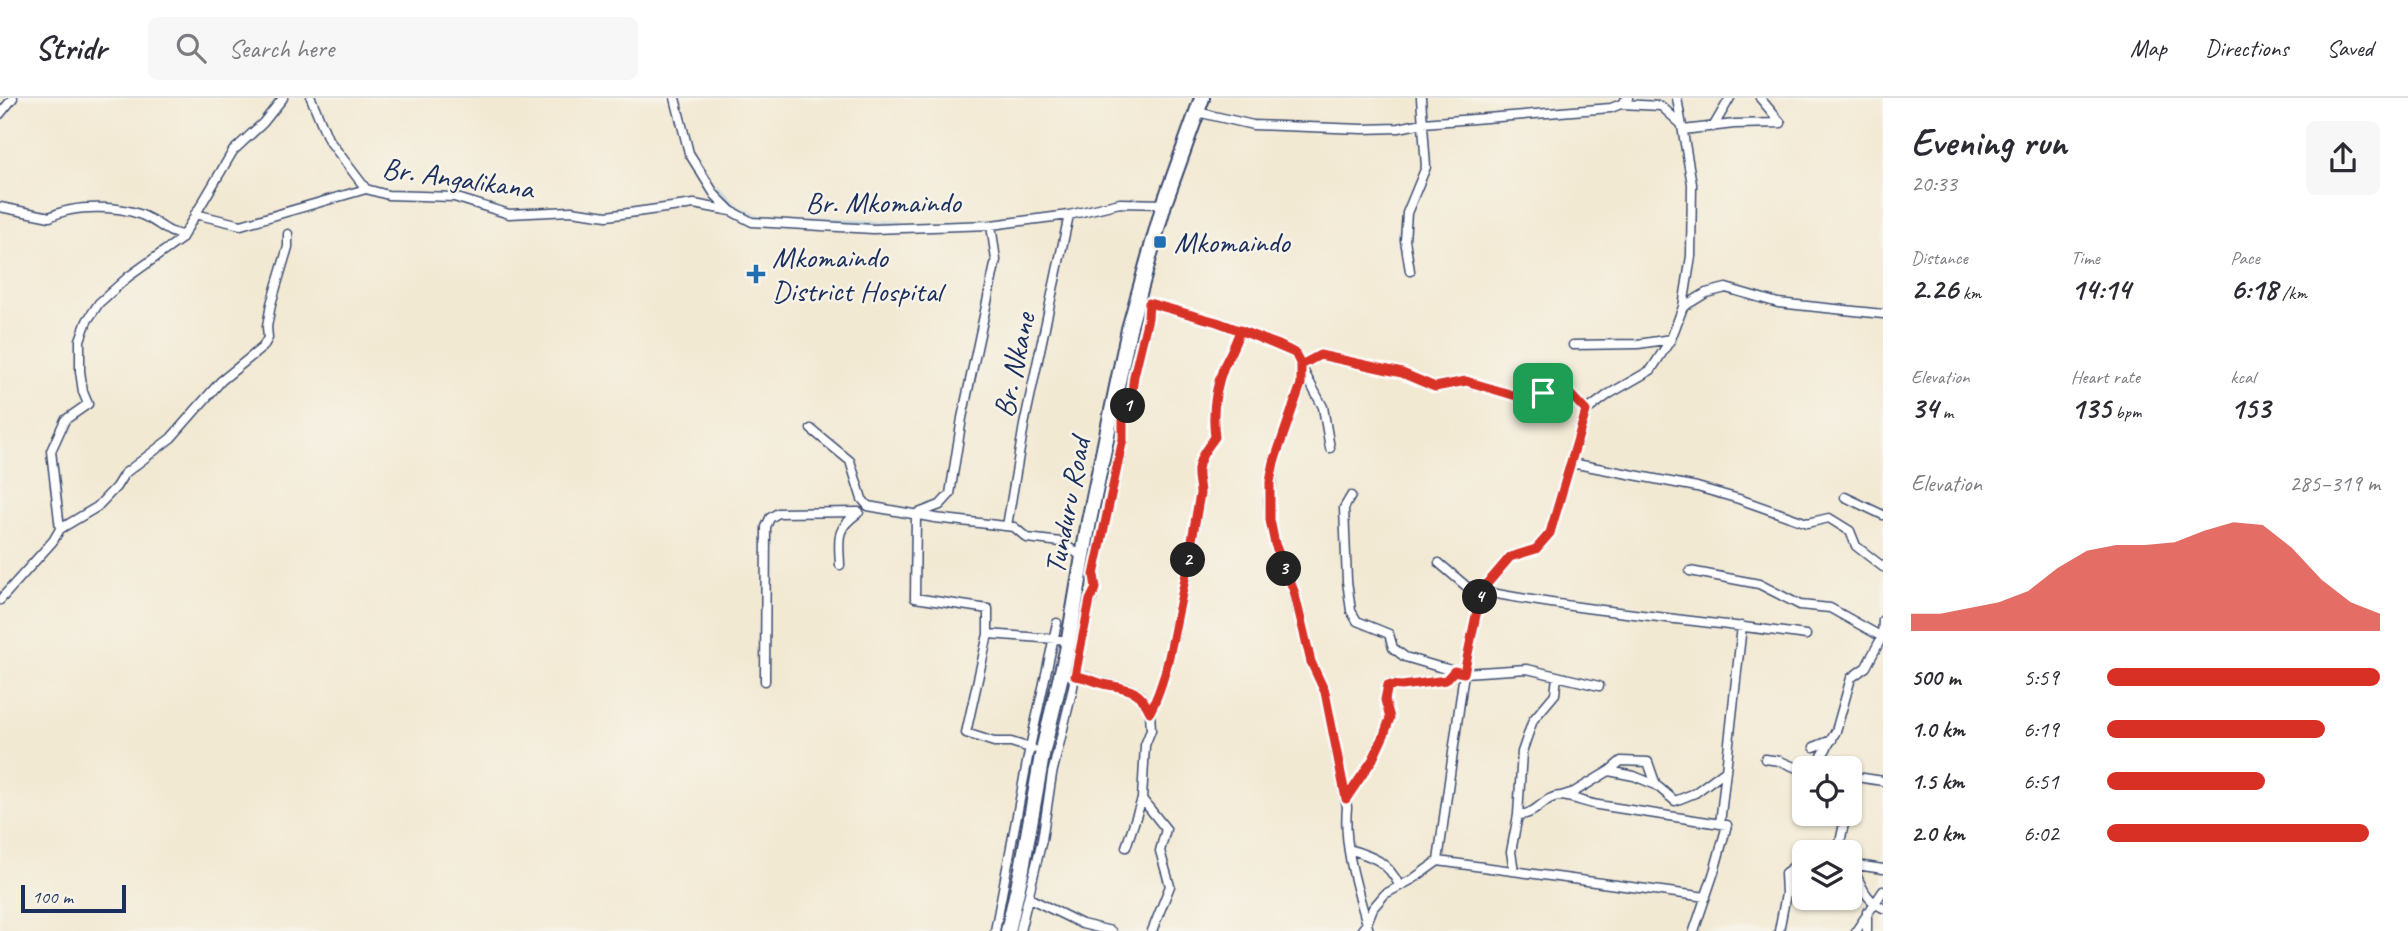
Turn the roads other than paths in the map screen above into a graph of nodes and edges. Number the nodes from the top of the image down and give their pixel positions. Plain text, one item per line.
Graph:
1 (13, 98) edge
2 (283, 98) edge
3 (311, 98) edge
4 (675, 98) edge
5 (1422, 98) edge
6 (1677, 98) edge
7 (1730, 98) edge
8 (1760, 98) edge
9 (1624, 101) edge
10 (1200, 105) edge
11 (0, 114) edge
12 (1423, 123) junction
13 (1713, 127) junction
14 (1683, 128) junction
15 (366, 188) junction
16 (1164, 204) junction
17 (0, 207) edge
18 (731, 211) junction
19 (195, 214) junction
20 (1069, 215) junction
21 (991, 225) junction
22 (288, 234) dead end
23 (183, 235) junction
24 (1410, 271) dead end
25 (1144, 302) junction
26 (1684, 307) junction
27 (1883, 314) edge
28 (1240, 330) junction
29 (1671, 339) junction
30 (1573, 345) dead end
31 (1301, 365) junction
32 (1586, 411) junction
33 (811, 429) dead end
34 (1330, 448) dead end
35 (1571, 463) junction
36 (1351, 496) dead end
37 (1845, 497) dead end
38 (868, 506) junction
39 (859, 512) junction
40 (916, 514) junction
41 (1883, 515) edge
42 (1007, 526) junction
43 (60, 529) junction
44 (1084, 558) junction
45 (1439, 563) dead end
46 (840, 565) dead end
47 (1883, 567) edge
48 (1689, 571) dead end
49 (1481, 595) junction
50 (0, 600) edge
51 (1883, 620) edge
52 (1057, 623) dead end
53 (1742, 626) junction
54 (988, 635) junction
55 (1806, 635) dead end
56 (1882, 637) edge
57 (1062, 639) junction
58 (1454, 671) junction
59 (1464, 673) junction
60 (1068, 676) junction
61 (1557, 677) junction
62 (765, 681) dead end
63 (1599, 686) dead end
64 (1150, 712) junction
65 (1832, 740) junction
66 (1814, 747) dead end
67 (1036, 750) junction
68 (1822, 756) edge
69 (1765, 759) dead end
70 (1792, 766) edge
71 (1727, 770) junction
72 (1609, 771) junction
73 (1862, 778) edge
74 (1883, 781) edge
75 (1656, 785) junction
76 (1561, 796) junction
77 (1142, 799) junction
78 (1346, 799) junction
79 (1518, 815) junction
80 (1720, 824) junction
81 (1126, 846) dead end
82 (1349, 849) junction
83 (1438, 861) junction
84 (1862, 866) edge
85 (1792, 868) edge
86 (1883, 869) edge
87 (1514, 871) junction
88 (1399, 885) junction
89 (1862, 888) edge
90 (1883, 891) edge
91 (1706, 897) junction
92 (1029, 898) junction
93 (1874, 904) junction
94 (1883, 908) edge
95 (1867, 912) junction
96 (1365, 928) edge
97 (995, 931) edge
98 (1008, 931) edge
99 (1020, 931) edge
100 (1111, 931) edge
101 (1152, 931) edge
102 (1694, 931) edge
103 (1779, 931) edge
104 (1856, 931) edge
105 (1867, 931) edge

1 - 11 street
2 - 19 street
3 - 15 street, Br. Angalikana
4 - 18 street, Br. Mkomaindo
5 - 12 street
6 - 14 street
7 - 13 street
8 - 13 street
9 - 12 street
9 - 14 street
10 - 12 street
10 - 16 highway, Tunduru Road
12 - 24 street
13 - 14 street
14 - 26 street
15 - 18 street, Br. Angalikana
15 - 19 street
16 - 20 street, Br. Mkomaindo
16 - 25 highway, Tunduru Road
17 - 23 street
18 - 21 street, Br. Mkomaindo
19 - 23 street
20 - 21 street, Br. Mkomaindo
20 - 42 street, Br. Nkane
21 - 40 street
22 - 43 street
23 - 43 street
25 - 28 street
25 - 44 highway, Tunduru Road
25 - 60 street
26 - 27 street
26 - 29 street
28 - 31 street
28 - 64 street
29 - 30 street
29 - 32 street
31 - 32 street
31 - 34 street
31 - 78 street
32 - 35 street
33 - 38 street
35 - 47 street
35 - 49 street
36 - 58 street
37 - 41 street
38 - 39 street
38 - 40 street
39 - 46 street
39 - 62 street
40 - 42 street
40 - 54 street
42 - 44 street
43 - 50 street
44 - 57 highway, Tunduru Road
45 - 49 street
48 - 56 street
49 - 53 street
49 - 59 street
51 - 56 street
52 - 57 street
53 - 55 street
53 - 71 street
54 - 57 street
54 - 67 street
56 - 65 street
57 - 60 highway, Tunduru Road
57 - 67 street
58 - 59 street
58 - 78 street
59 - 61 street
59 - 83 street
60 - 64 street
60 - 67 highway, Tunduru Road
60 - 92 street
61 - 63 street
61 - 79 street
64 - 77 street
65 - 66 street
65 - 68 street
67 - 97 street
67 - 98 highway, Tunduru Road
69 - 70 street
71 - 75 street
71 - 80 street
72 - 75 street
72 - 75 street
72 - 76 street
73 - 74 street
76 - 79 street
76 - 80 street
77 - 81 street
77 - 101 street
78 - 82 street
79 - 87 street
80 - 91 street
82 - 88 street
82 - 96 street
83 - 87 street
83 - 88 street
84 - 86 street
85 - 103 street
87 - 91 street
88 - 96 street
89 - 93 street
90 - 93 street
91 - 102 street
92 - 99 street
92 - 100 street
93 - 94 street
93 - 95 street
95 - 104 street
95 - 105 street

